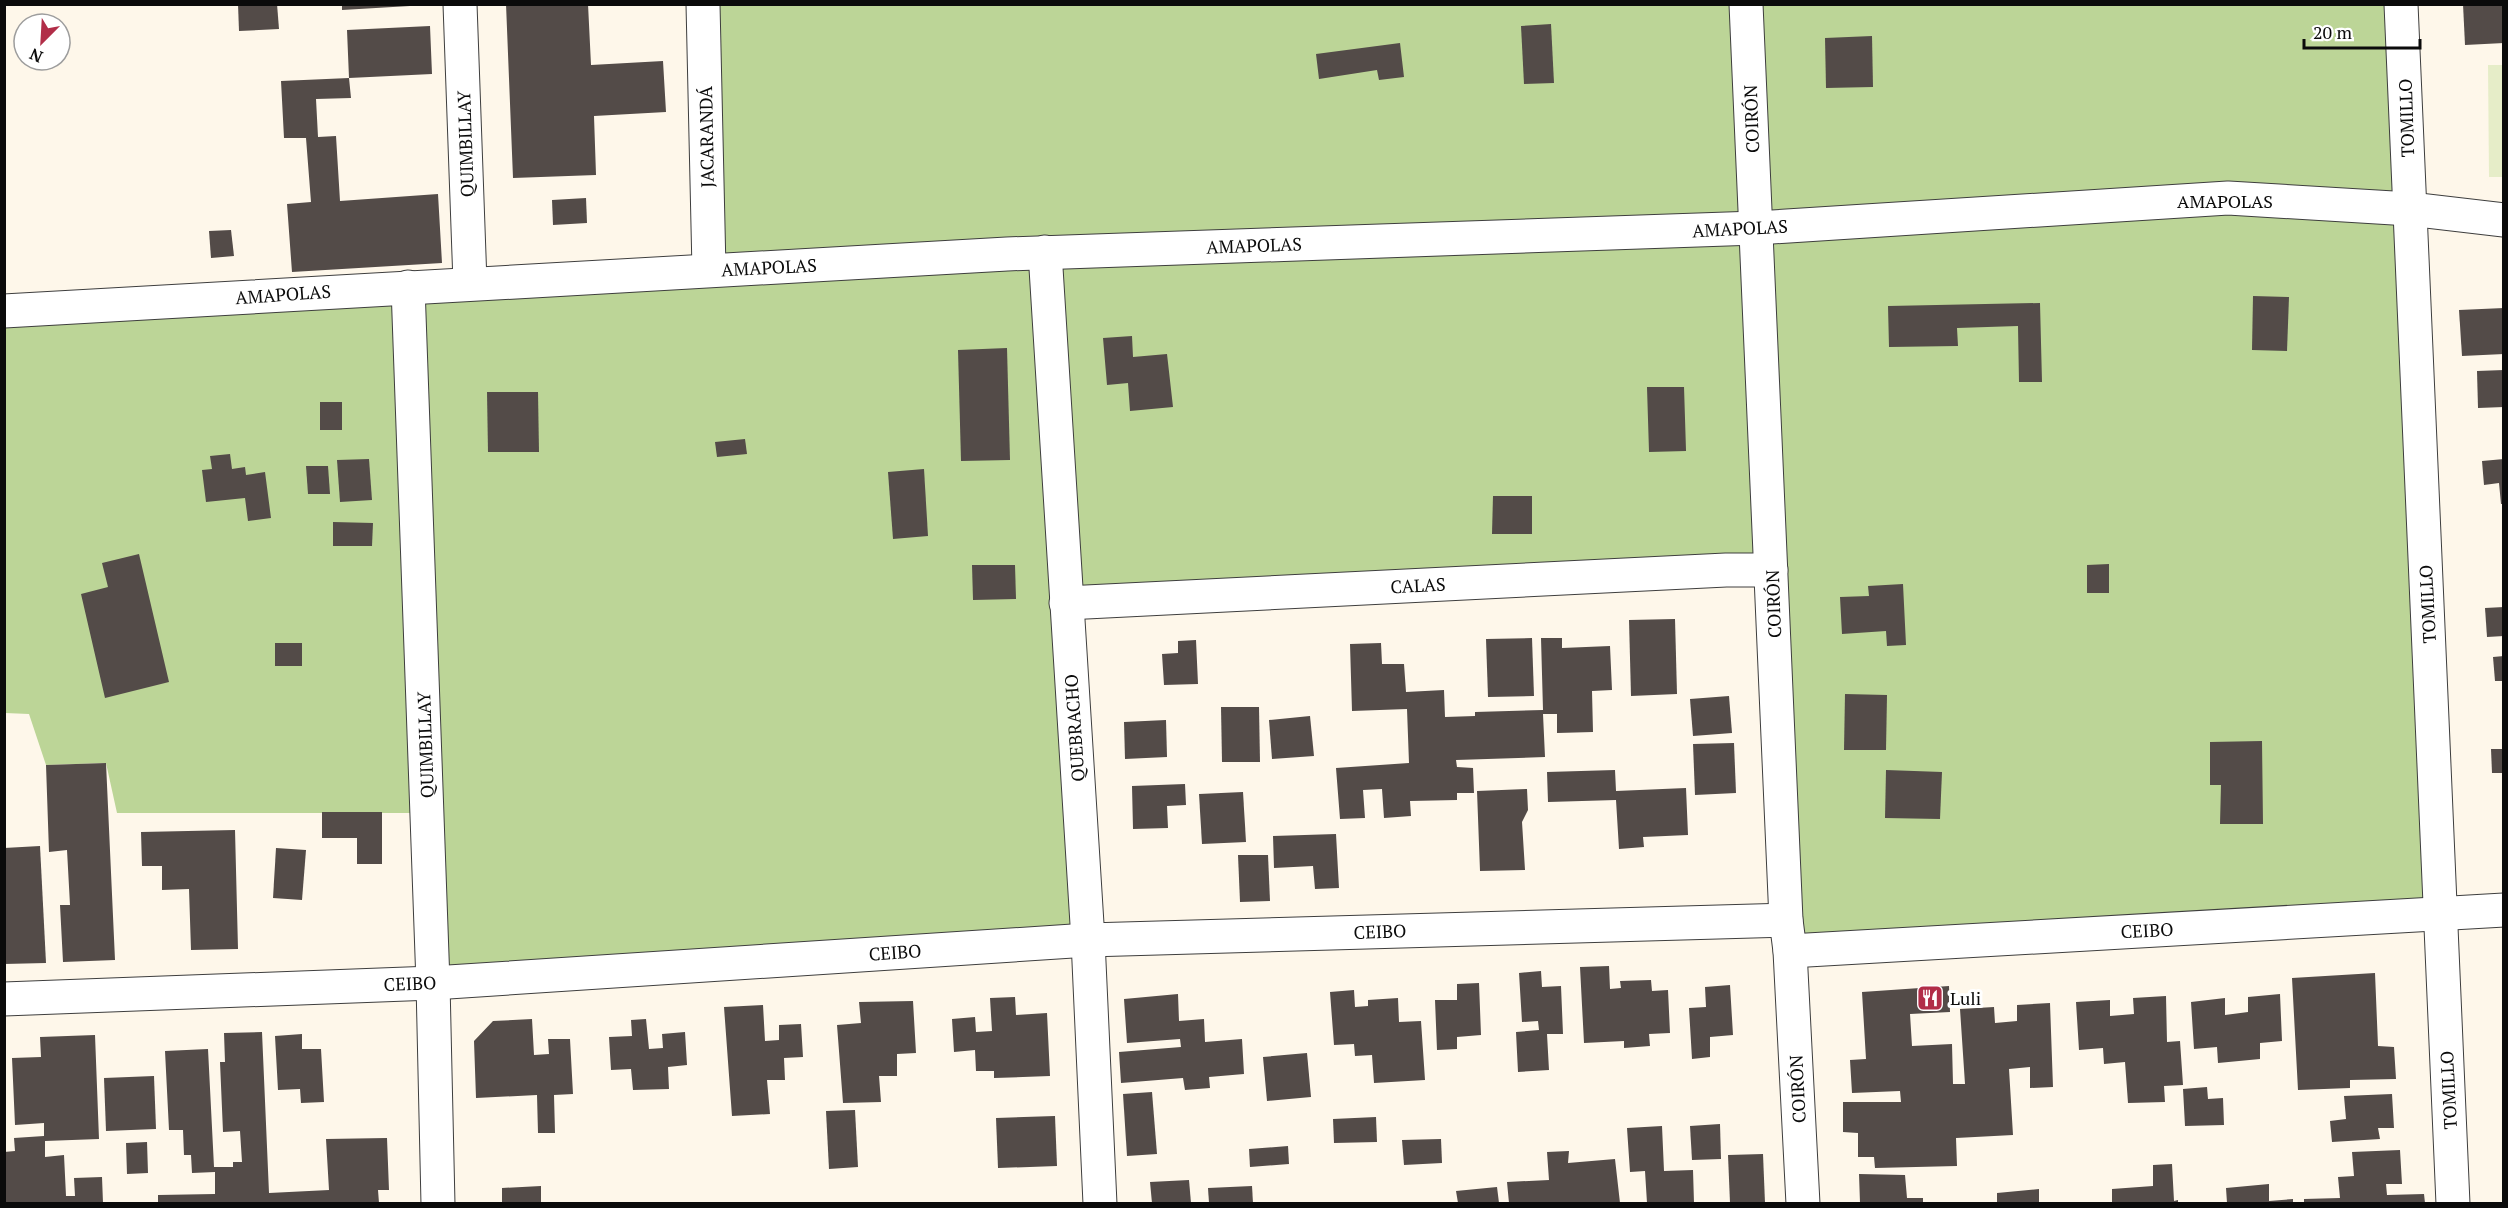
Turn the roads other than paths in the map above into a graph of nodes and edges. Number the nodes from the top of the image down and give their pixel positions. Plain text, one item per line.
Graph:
1 (460, 4) edge
2 (703, 4) edge
3 (1746, 4) edge
4 (2401, 4) edge
5 (2410, 209) junction
6 (2504, 220) edge
7 (1756, 228) junction
8 (1045, 252) junction
9 (709, 270) junction
10 (470, 284) junction
11 (408, 287) junction
12 (4, 311) edge
13 (1771, 570) junction
14 (1066, 603) junction
15 (2504, 910) edge
16 (2441, 914) junction
17 (1788, 935) junction
18 (1088, 939) junction
19 (434, 983) junction
20 (4, 999) edge
21 (438, 1203) edge
22 (1100, 1203) edge
23 (1803, 1203) edge
24 (2453, 1203) edge

1 - 10 street, QUIMBILLAY
2 - 9 street, JACARANDÁ
3 - 7 street, COIRÓN
4 - 5 street, TOMILLO
5 - 6 street, AMAPOLAS
5 - 7 street, AMAPOLAS
5 - 16 street, TOMILLO
7 - 8 street, AMAPOLAS
7 - 13 street, COIRÓN
8 - 9 street, AMAPOLAS
8 - 14 street, QUEBRACHO
9 - 10 street, AMAPOLAS
10 - 11 street, AMAPOLAS
11 - 12 street, AMAPOLAS
11 - 19 street, QUIMBILLAY
13 - 14 street, CALAS
13 - 17 street, COIRÓN
14 - 18 street, QUEBRACHO
15 - 16 street, CEIBO
16 - 17 street, CEIBO
16 - 24 street, TOMILLO
17 - 18 street, CEIBO
17 - 23 street, COIRÓN
18 - 19 street, CEIBO
18 - 22 street, QUEBRACHO
19 - 20 street, CEIBO
19 - 21 street, QUIMBILLAY

